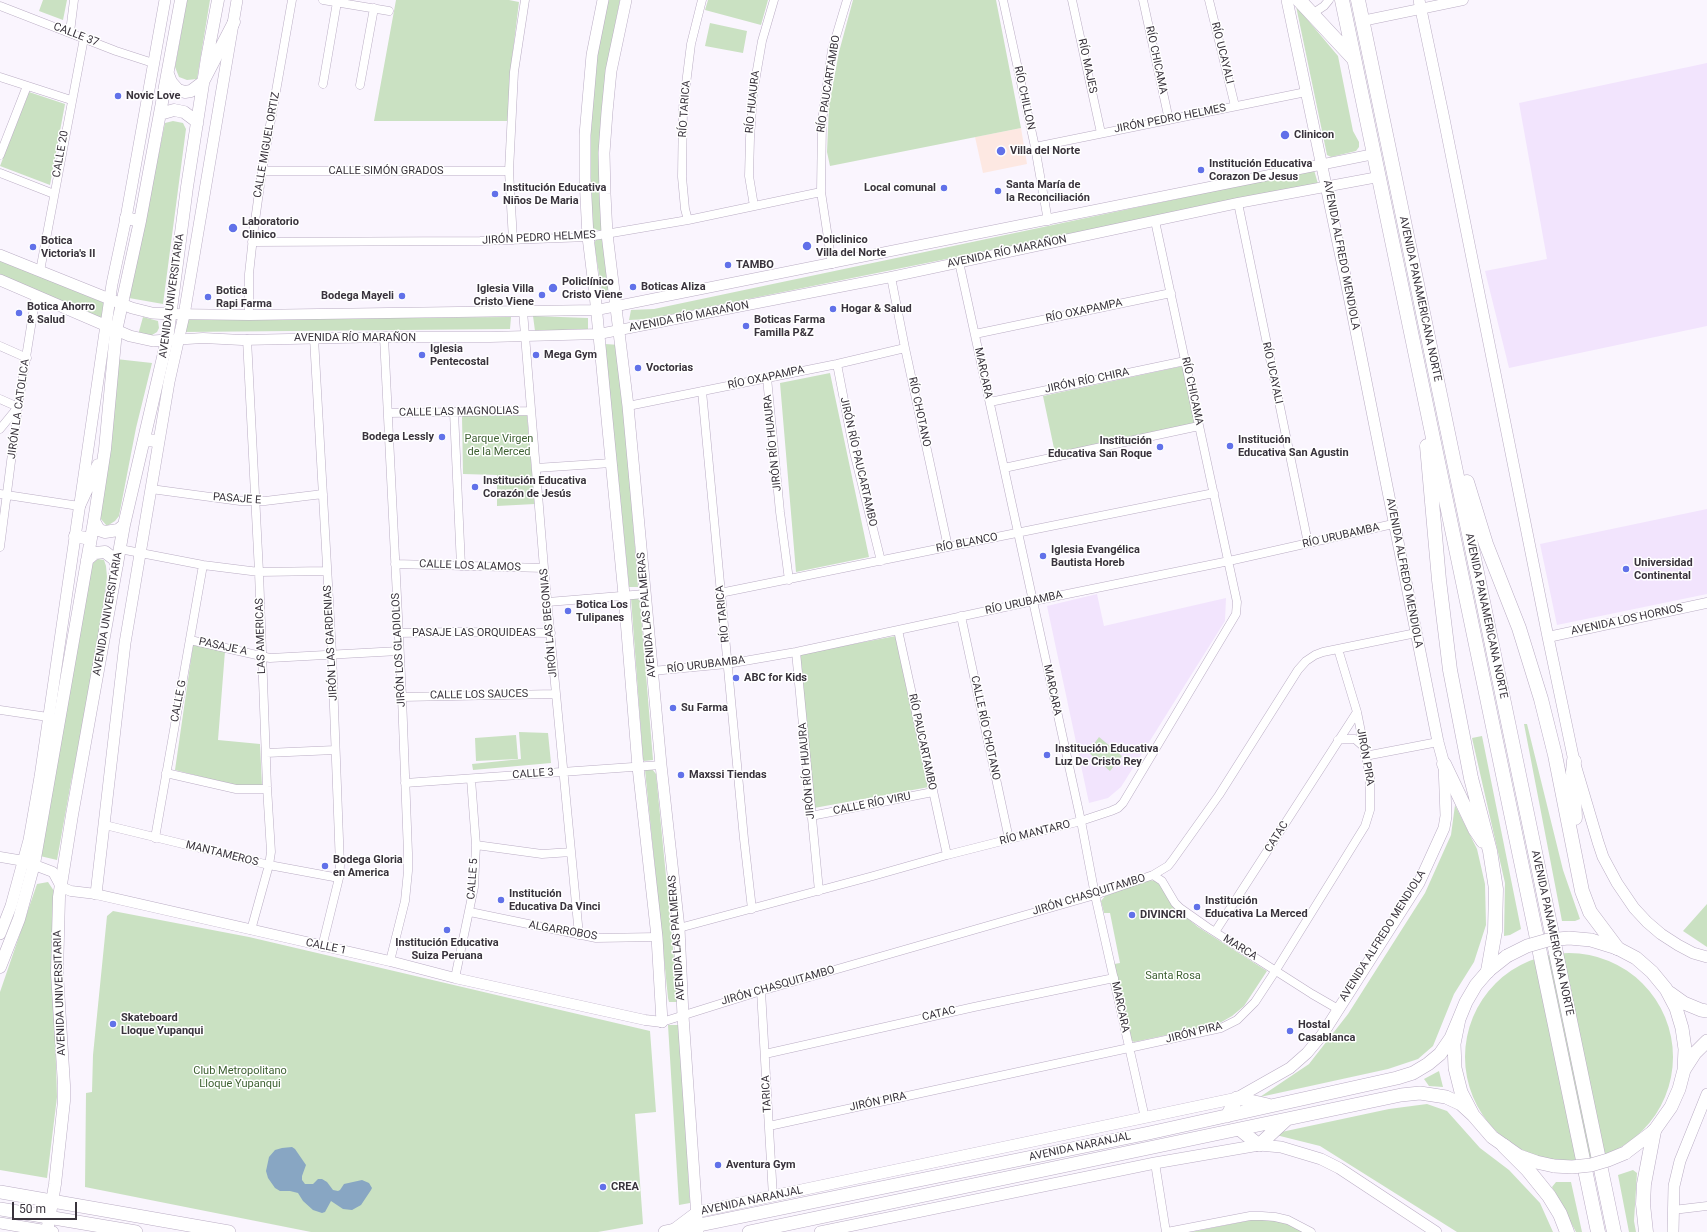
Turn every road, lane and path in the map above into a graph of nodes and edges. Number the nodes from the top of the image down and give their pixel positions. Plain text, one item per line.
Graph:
1 (74, 0) edge
2 (165, 0) edge
3 (181, 0) edge
4 (218, 0) edge
5 (237, 0) edge
6 (292, 0) edge
7 (323, 0) edge
8 (525, 0) edge
9 (603, 0) edge
10 (626, 0) edge
11 (702, 0) edge
12 (774, 0) edge
13 (847, 0) edge
14 (1003, 0) edge
15 (1072, 0) edge
16 (1143, 0) edge
17 (1209, 0) edge
18 (1288, 0) edge
19 (1299, 0) edge
20 (1329, 0) edge
21 (1342, 0) edge
22 (1358, 0) edge
23 (1463, 0) edge
24 (337, 2) junction
25 (1420, 4) edge
26 (0, 6) edge
27 (374, 8) junction
28 (389, 11) dead end
29 (1312, 14) junction
30 (1362, 21) junction
31 (234, 22) junction
32 (70, 32) junction
33 (84, 38) junction
34 (1354, 59) junction
35 (153, 63) junction
36 (168, 74) junction
37 (0, 77) edge
38 (203, 82) junction
39 (323, 84) dead end
40 (360, 85) dead end
41 (27, 86) junction
42 (1306, 92) junction
43 (71, 100) junction
44 (1235, 106) junction
45 (160, 114) junction
46 (1169, 120) junction
47 (197, 124) junction
48 (1101, 133) junction
49 (1035, 147) junction
50 (1374, 154) junction
51 (0, 155) edge
52 (1322, 165) junction
53 (262, 171) junction
54 (509, 171) junction
55 (0, 173) edge
56 (1378, 178) junction
57 (1327, 186) junction
58 (821, 192) junction
59 (54, 194) junction
60 (1238, 203) junction
61 (754, 206) junction
62 (126, 218) junction
63 (688, 220) junction
64 (1048, 221) junction
65 (1155, 221) junction
66 (140, 222) junction
67 (607, 234) junction
68 (588, 237) junction
69 (513, 240) junction
70 (252, 242) junction
71 (0, 255) edge
72 (959, 262) junction
73 (832, 264) junction
74 (40, 271) junction
75 (891, 277) junction
76 (0, 280) edge
77 (1171, 293) junction
78 (36, 295) junction
79 (110, 299) junction
80 (122, 304) junction
81 (617, 306) junction
82 (597, 310) junction
83 (523, 311) junction
84 (171, 314) junction
85 (184, 315) junction
86 (249, 315) junction
87 (111, 328) junction
88 (619, 331) junction
89 (598, 334) junction
90 (975, 334) junction
91 (525, 336) junction
92 (384, 337) junction
93 (314, 338) junction
94 (180, 339) junction
95 (247, 339) junction
96 (167, 340) junction
97 (0, 346) edge
98 (905, 348) junction
99 (27, 358) junction
100 (1185, 361) junction
101 (837, 364) junction
102 (767, 378) junction
103 (702, 391) junction
104 (0, 399) edge
105 (990, 402) junction
106 (1442, 402) junction
107 (18, 406) junction
108 (628, 406) junction
109 (531, 411) junction
110 (454, 412) junction
111 (388, 413) junction
112 (1427, 413) junction
113 (1199, 426) junction
114 (0, 429) edge
115 (144, 440) junction
116 (158, 441) junction
117 (104, 449) junction
118 (611, 463) junction
119 (536, 468) junction
120 (1004, 468) junction
121 (151, 489) junction
122 (1214, 493) junction
123 (323, 494) junction
124 (4, 495) edge
125 (256, 501) junction
126 (79, 506) junction
127 (94, 521) junction
128 (1393, 524) junction
129 (124, 526) junction
130 (1018, 533) junction
131 (75, 536) junction
132 (90, 539) junction
133 (1308, 543) junction
134 (948, 546) junction
135 (0, 547) edge
136 (120, 549) junction
137 (141, 553) junction
138 (87, 560) junction
139 (881, 561) junction
140 (1229, 561) junction
141 (203, 564) junction
142 (395, 564) junction
143 (117, 565) junction
144 (461, 566) junction
145 (544, 568) junction
146 (327, 571) junction
147 (259, 572) junction
148 (789, 580) junction
149 (645, 594) junction
150 (720, 594) junction
151 (624, 596) junction
152 (1033, 601) junction
153 (548, 602) junction
154 (1707, 603) edge
155 (961, 616) junction
156 (898, 630) junction
157 (398, 633) junction
158 (551, 633) junction
159 (1416, 633) junction
160 (1548, 637) junction
161 (190, 640) junction
162 (1338, 649) junction
163 (399, 651) junction
164 (796, 652) junction
165 (332, 654) junction
166 (262, 656) junction
167 (727, 664) junction
168 (652, 671) junction
169 (556, 694) junction
170 (402, 697) junction
171 (0, 710) edge
172 (1356, 712) junction
173 (48, 717) junction
174 (1338, 740) junction
175 (1438, 742) junction
176 (1363, 746) junction
177 (335, 750) junction
178 (266, 753) junction
179 (1365, 756) junction
180 (1574, 761) junction
181 (1444, 764) junction
182 (660, 765) junction
183 (638, 767) junction
184 (564, 772) junction
185 (166, 773) junction
186 (471, 779) junction
187 (405, 783) junction
188 (267, 789) junction
189 (933, 792) junction
190 (811, 816) junction
191 (1081, 821) junction
192 (105, 825) junction
193 (155, 838) junction
194 (1009, 839) junction
195 (476, 845) junction
196 (1490, 851) junction
197 (572, 852) junction
198 (1574, 852) junction
199 (946, 854) junction
200 (0, 857) edge
201 (29, 863) junction
202 (269, 865) junction
203 (1153, 875) junction
204 (339, 878) junction
205 (61, 887) junction
206 (819, 891) junction
207 (96, 894) junction
208 (1095, 895) junction
209 (752, 909) junction
210 (470, 912) junction
211 (679, 928) junction
212 (252, 930) junction
213 (1215, 932) junction
214 (0, 934) edge
215 (579, 935) junction
216 (657, 937) junction
217 (322, 947) junction
218 (1616, 948) junction
219 (3, 953) edge
220 (1707, 957) edge
221 (390, 961) junction
222 (0, 967) edge
223 (1276, 970) junction
224 (1488, 971) junction
225 (455, 978) junction
226 (1114, 978) junction
227 (1666, 989) junction
228 (761, 991) junction
229 (1338, 1009) junction
230 (1707, 1011) edge
231 (682, 1016) junction
232 (1459, 1019) junction
233 (662, 1022) junction
234 (1707, 1041) edge
235 (1129, 1049) junction
236 (765, 1054) junction
237 (1684, 1070) junction
238 (1258, 1088) joint
239 (1707, 1094) edge
240 (1237, 1098) junction
241 (1272, 1106) junction
242 (1473, 1115) junction
243 (1227, 1116) junction
244 (1145, 1118) junction
245 (1287, 1120) junction
246 (769, 1126) junction
247 (1239, 1129) junction
248 (1654, 1131) junction
249 (1259, 1145) junction
250 (1504, 1146) junction
251 (1155, 1163) junction
252 (0, 1192) edge
253 (773, 1196) junction
254 (53, 1202) junction
255 (1707, 1206) edge
256 (0, 1209) edge
257 (1673, 1210) junction
258 (50, 1217) junction
259 (0, 1223) edge
260 (697, 1223) edge
261 (670, 1231) edge
262 (49, 1232) edge
263 (136, 1232) edge
264 (229, 1232) edge
265 (749, 1232) edge
266 (820, 1232) edge
267 (1167, 1232) edge
268 (1311, 1232) edge
269 (1436, 1232) edge
270 (1567, 1232) edge
271 (1598, 1232) edge
272 (1614, 1232) edge
273 (1646, 1232) edge
274 (1673, 1232) edge

1 - 32 street
2 - 35 main road
3 - 36 main road
4 - 38 main road, AVENIDA UNIVERSITARIA
5 - 31 main road, AVENIDA UNIVERSITARIA
6 - 53 street, CALLE MIGUEL ORTIZ
7 - 24 street
8 - 54 street
9 - 68 main road, AVENIDA LAS PALMERAS
10 - 67 main road, AVENIDA LAS PALMERAS
11 - 63 street, RÍO TARICA
12 - 61 street, RÍO HUAURA
13 - 58 street, RÍO PAUCARTAMBO
14 - 49 street, RÍO CHILLON
15 - 48 street, RÍO MAJES
16 - 46 street, RÍO CHICAMA
17 - 44 street, RÍO UCAYALI
18 - 42 main road, AVENIDA ALFREDO MENDIOLA
19 - 29 highway
20 - 29 street
21 - 34 highway, AVENIDA PANAMERICANA NORTE
22 - 30 highway, AVENIDA PANAMERICANA NORTE
23 - 25 street
24 - 27 street
24 - 39 street
25 - 30 street
25 - 160 main road
26 - 32 street, CALLE 37
27 - 28 street
27 - 40 street
29 - 34 highway
30 - 106 highway, AVENIDA PANAMERICANA NORTE
31 - 38 main road
31 - 85 main road, AVENIDA UNIVERSITARIA
32 - 33 street, CALLE 37
33 - 35 street, CALLE 37
33 - 43 street, CALLE 20
34 - 50 highway, AVENIDA PANAMERICANA NORTE
35 - 62 main road
36 - 38 main road
36 - 45 main road
37 - 41 street
38 - 47 main road, AVENIDA UNIVERSITARIA
41 - 43 street
41 - 51 street
42 - 44 street, JIRÓN PEDRO HELMES
42 - 52 main road, AVENIDA ALFREDO MENDIOLA
43 - 59 street, CALLE 20
44 - 46 street, JIRÓN PEDRO HELMES
45 - 47 main road
45 - 66 main road
46 - 48 street, JIRÓN PEDRO HELMES
47 - 84 main road, AVENIDA UNIVERSITARIA
48 - 49 street, JIRÓN PEDRO HELMES
49 - 64 street, RÍO CHILLON
50 - 52 street, AVENIDA RÍO MARAÑON
50 - 56 highway, AVENIDA PANAMERICANA NORTE
52 - 57 main road, AVENIDA ALFREDO MENDIOLA
52 - 64 street, AVENIDA RÍO MARAÑON
53 - 54 street, CALLE SIMÓN GRADOS
53 - 70 street, CALLE MIGUEL ORTIZ
54 - 69 street
55 - 59 street
56 - 57 street, AVENIDA RÍO MARAÑON
56 - 112 highway, AVENIDA PANAMERICANA NORTE
57 - 60 street, AVENIDA RÍO MARAÑON
57 - 128 main road, AVENIDA ALFREDO MENDIOLA
58 - 61 street, JIRÓN PEDRO HELMES
58 - 73 street, RÍO PAUCARTAMBO
59 - 74 street, CALLE 20
60 - 65 street, AVENIDA RÍO MARAÑON
60 - 133 street, RÍO UCAYALI
61 - 63 street, JIRÓN PEDRO HELMES
62 - 66 main road
62 - 79 main road
63 - 67 street, JIRÓN PEDRO HELMES
64 - 73 street, AVENIDA RÍO MARAÑON
65 - 72 street, AVENIDA RÍO MARAÑON
65 - 77 street, RÍO CHICAMA
66 - 80 main road
67 - 68 street, JIRÓN PEDRO HELMES
67 - 81 main road, AVENIDA LAS PALMERAS
68 - 69 street, JIRÓN PEDRO HELMES
68 - 82 main road, AVENIDA LAS PALMERAS
69 - 70 street, JIRÓN PEDRO HELMES
70 - 86 street, CALLE MIGUEL ORTIZ
71 - 74 main road, AVENIDA RÍO MARAÑON
72 - 75 street, AVENIDA RÍO MARAÑON
72 - 90 street, MARCARA
73 - 81 street, AVENIDA RÍO MARAÑON
74 - 79 main road, AVENIDA RÍO MARAÑON
75 - 88 street, AVENIDA RÍO MARAÑON
75 - 98 street, RÍO CHOTANO
76 - 78 main road, AVENIDA RÍO MARAÑON
77 - 90 street, RÍO OXAPAMPA
77 - 100 street, RÍO CHICAMA
78 - 87 main road, AVENIDA RÍO MARAÑON
78 - 99 street, JIRÓN LA CATOLICA
79 - 80 main road, AVENIDA RÍO MARAÑON
79 - 87 main road
80 - 84 main road, AVENIDA RÍO MARAÑON
80 - 87 main road
81 - 82 street, AVENIDA RÍO MARAÑON
81 - 88 main road, AVENIDA LAS PALMERAS
82 - 83 street, AVENIDA RÍO MARAÑON
82 - 89 main road, AVENIDA LAS PALMERAS
83 - 86 street, AVENIDA RÍO MARAÑON
83 - 91 street, JIRÓN LAS BEGONIAS
84 - 85 street, AVENIDA RÍO MARAÑON
84 - 96 main road, AVENIDA UNIVERSITARIA
85 - 86 street, AVENIDA RÍO MARAÑON
85 - 94 main road, AVENIDA UNIVERSITARIA
87 - 96 main road, AVENIDA RÍO MARAÑON
87 - 117 main road
87 - 126 main road
88 - 89 street, AVENIDA RÍO MARAÑON
88 - 108 main road, AVENIDA LAS PALMERAS
89 - 91 street, AVENIDA RÍO MARAÑON
89 - 118 main road, AVENIDA LAS PALMERAS
90 - 105 street, MARCARA
91 - 92 street, AVENIDA RÍO MARAÑON
91 - 109 street, JIRÓN LAS BEGONIAS
92 - 93 street, AVENIDA RÍO MARAÑON
92 - 111 street, JIRÓN LOS GLADIOLOS
93 - 95 street, AVENIDA RÍO MARAÑON
93 - 123 street, JIRÓN LAS GARDENIAS
94 - 95 street, AVENIDA RÍO MARAÑON
94 - 96 street, AVENIDA RÍO MARAÑON
94 - 116 main road, AVENIDA UNIVERSITARIA
95 - 125 street, LAS AMERICAS
96 - 115 main road, AVENIDA UNIVERSITARIA
97 - 99 street
98 - 101 street, RÍO OXAPAMPA
98 - 134 street, RÍO CHOTANO
99 - 107 street, JIRÓN LA CATOLICA
100 - 105 street, JIRÓN RÍO CHIRA
100 - 113 street, RÍO CHICAMA
101 - 102 street, RÍO OXAPAMPA
101 - 139 street, JIRÓN RÍO PAUCARTAMBO
102 - 103 street, RÍO OXAPAMPA
102 - 148 street, JIRÓN RÍO HUAURA
103 - 108 street, RÍO OXAPAMPA
103 - 150 street, RÍO TARICA
104 - 107 street
105 - 120 street, MARCARA
106 - 198 highway
106 - 272 highway, AVENIDA PANAMERICANA NORTE
107 - 114 street
107 - 124 street, JIRÓN LA CATOLICA
108 - 149 main road, AVENIDA LAS PALMERAS
109 - 110 street, CALLE LAS MAGNOLIAS
109 - 119 street, JIRÓN LAS BEGONIAS
110 - 111 street, CALLE LAS MAGNOLIAS
110 - 144 street
111 - 142 street, JIRÓN LOS GLADIOLOS
112 - 196 highway
112 - 271 highway, AVENIDA PANAMERICANA NORTE
113 - 120 street
113 - 122 street, RÍO CHICAMA
115 - 116 main road
115 - 129 main road, AVENIDA UNIVERSITARIA
116 - 121 main road, AVENIDA UNIVERSITARIA
117 - 126 main road
117 - 127 main road
118 - 119 street
118 - 151 main road, AVENIDA LAS PALMERAS
119 - 145 street, JIRÓN LAS BEGONIAS
120 - 130 street, MARCARA
121 - 125 street, PASAJE E
121 - 137 main road, AVENIDA UNIVERSITARIA
122 - 130 street, RÍO BLANCO
122 - 140 street, RÍO CHICAMA
123 - 125 street, PASAJE E
123 - 146 street, JIRÓN LAS GARDENIAS
124 - 126 street
124 - 135 street, JIRÓN LA CATOLICA
125 - 147 street, LAS AMERICAS
126 - 131 main road
127 - 129 main road
127 - 132 main road
128 - 133 street, RÍO URUBAMBA
128 - 159 main road, AVENIDA ALFREDO MENDIOLA
129 - 136 main road, AVENIDA UNIVERSITARIA
130 - 134 street, RÍO BLANCO
130 - 152 street, MARCARA
131 - 132 main road
131 - 173 main road
132 - 138 main road
133 - 140 street, RÍO URUBAMBA
134 - 139 street, RÍO BLANCO
136 - 137 street
136 - 143 main road, AVENIDA UNIVERSITARIA
137 - 141 street
137 - 192 main road, AVENIDA UNIVERSITARIA
138 - 143 main road
138 - 201 main road
139 - 148 street, RÍO BLANCO
140 - 152 street, RÍO URUBAMBA
140 - 191 street, RÍO MANTARO
141 - 147 street
141 - 161 street, CALLE G
142 - 144 street, CALLE LOS ALAMOS
142 - 157 street, JIRÓN LOS GLADIOLOS
143 - 205 main road, AVENIDA UNIVERSITARIA
144 - 145 street, CALLE LOS ALAMOS
145 - 153 street, JIRÓN LAS BEGONIAS
146 - 147 street
146 - 165 street, JIRÓN LAS GARDENIAS
147 - 166 street, LAS AMERICAS
148 - 150 street, RÍO BLANCO
149 - 151 street
149 - 168 main road, AVENIDA LAS PALMERAS
150 - 167 street, RÍO TARICA
151 - 153 street
151 - 183 main road, AVENIDA LAS PALMERAS
152 - 155 street, RÍO URUBAMBA
152 - 191 street, MARCARA
153 - 158 street, JIRÓN LAS BEGONIAS
154 - 160 street, AVENIDA LOS HORNOS
155 - 156 street, RÍO URUBAMBA
155 - 194 street, CALLE RÍO CHOTANO
156 - 164 street, RÍO URUBAMBA
156 - 189 street, RÍO PAUCARTAMBO
157 - 158 street, PASAJE LAS ORQUIDEAS
157 - 163 street, JIRÓN LOS GLADIOLOS
158 - 169 street, JIRÓN LAS BEGONIAS
159 - 162 street, JIRÓN CHASQUITAMBO
159 - 175 main road, AVENIDA ALFREDO MENDIOLA
160 - 180 main road
161 - 166 street, PASAJE A
161 - 185 street, CALLE G
162 - 172 street, JIRÓN PIRA
162 - 203 street, JIRÓN CHASQUITAMBO
163 - 165 street, PASAJE A
163 - 170 street, JIRÓN LOS GLADIOLOS
164 - 167 street, RÍO URUBAMBA
164 - 190 street, JIRÓN RÍO HUAURA
165 - 166 street, PASAJE A
165 - 177 street, JIRÓN LAS GARDENIAS
166 - 178 street, LAS AMERICAS
167 - 168 street, RÍO URUBAMBA
167 - 209 street, RÍO TARICA
168 - 182 main road, AVENIDA LAS PALMERAS
169 - 170 street, CALLE LOS SAUCES
169 - 184 street, JIRÓN LAS BEGONIAS
170 - 187 street, JIRÓN LOS GLADIOLOS
171 - 173 street
172 - 174 street, CATAC
172 - 176 street, JIRÓN PIRA
173 - 201 main road
174 - 176 street
174 - 213 street, CATAC
175 - 179 street
175 - 181 main road, AVENIDA ALFREDO MENDIOLA
176 - 179 street, JIRÓN PIRA
177 - 178 street
177 - 204 street, JIRÓN LAS GARDENIAS
178 - 188 street, LAS AMERICAS
179 - 223 street, JIRÓN PIRA
180 - 198 highway
180 - 220 main road
181 - 196 highway
181 - 229 main road, AVENIDA ALFREDO MENDIOLA
182 - 183 street, CALLE 3
182 - 211 main road, AVENIDA LAS PALMERAS
183 - 184 street, CALLE 3
183 - 216 main road, AVENIDA LAS PALMERAS
184 - 186 street, CALLE 3
184 - 197 street, JIRÓN LAS BEGONIAS
185 - 188 street
185 - 193 street, CALLE G
186 - 187 street, CALLE 3
186 - 195 street, CALLE 5
187 - 221 street, JIRÓN LOS GLADIOLOS
188 - 202 street, LAS AMERICAS
189 - 190 street, CALLE RÍO VIRU
189 - 199 street, RÍO PAUCARTAMBO
190 - 206 street, JIRÓN RÍO HUAURA
191 - 194 street, RÍO MANTARO
191 - 208 street, MARCARA
192 - 193 street, MANTAMEROS
192 - 207 main road, AVENIDA UNIVERSITARIA
193 - 202 street, MANTAMEROS
194 - 199 street, RÍO MANTARO
195 - 197 street
195 - 210 street, CALLE 5
196 - 224 highway
197 - 215 street, JIRÓN LAS BEGONIAS
198 - 218 highway
199 - 206 street, RÍO MANTARO
200 - 201 street
201 - 205 street
201 - 214 main road
201 - 219 main road
202 - 204 street, MANTAMEROS
202 - 212 street, LAS AMERICAS
203 - 208 street, JIRÓN CHASQUITAMBO
203 - 213 street, MARCA
204 - 217 street, JIRÓN LAS GARDENIAS
205 - 207 street, CALLE 1
205 - 254 main road, AVENIDA UNIVERSITARIA
206 - 209 street, RÍO MANTARO
207 - 212 street, CALLE 1
208 - 226 street, MARCARA
208 - 228 street, JIRÓN CHASQUITAMBO
209 - 211 street, RÍO MANTARO
210 - 215 street, ALGARROBOS
210 - 225 street, CALLE 5
211 - 231 main road, AVENIDA LAS PALMERAS
212 - 217 street, CALLE 1
213 - 223 street, MARCA
215 - 216 street, ALGARROBOS
216 - 233 main road, AVENIDA LAS PALMERAS
217 - 221 street, CALLE 1
218 - 224 highway, bridge
218 - 227 highway
219 - 222 main road
221 - 225 street, CALLE 1
223 - 229 street, MARCA
223 - 235 street, JIRÓN PIRA
224 - 232 highway
225 - 233 street, CALLE 1
226 - 235 street, MARCARA
226 - 236 street, CATAC
227 - 230 highway
227 - 237 highway
228 - 231 street, JIRÓN CHASQUITAMBO
228 - 236 street, TARICA
229 - 238 main road, AVENIDA ALFREDO MENDIOLA
231 - 233 street, JIRÓN CHASQUITAMBO
231 - 260 main road, AVENIDA LAS PALMERAS
232 - 241 highway, AVENIDA NARANJAL
232 - 242 highway
234 - 237 highway
235 - 244 street, MARCARA
235 - 246 street, JIRÓN PIRA
236 - 246 street, TARICA
237 - 248 highway
238 - 240 main road, AVENIDA NARANJAL
239 - 257 main road
240 - 241 highway
240 - 243 highway
240 - 244 main road, AVENIDA NARANJAL
241 - 243 highway, AVENIDA NARANJAL
242 - 245 highway, AVENIDA NARANJAL
242 - 250 highway
243 - 260 highway, AVENIDA NARANJAL
244 - 253 main road, AVENIDA NARANJAL
245 - 247 highway, AVENIDA NARANJAL
245 - 249 highway
246 - 253 street, TARICA
247 - 249 highway
247 - 265 highway, AVENIDA NARANJAL
248 - 250 highway, bridge
248 - 273 highway
249 - 251 main road
249 - 269 main road
250 - 270 highway
251 - 266 main road
251 - 267 street
252 - 254 highway
253 - 260 main road, AVENIDA NARANJAL
254 - 258 main road, AVENIDA UNIVERSITARIA
254 - 264 highway
255 - 257 street
256 - 258 highway
257 - 274 main road
258 - 262 main road, AVENIDA UNIVERSITARIA
258 - 263 highway
259 - 262 main road
260 - 261 highway, AVENIDA NARANJAL
267 - 268 street

